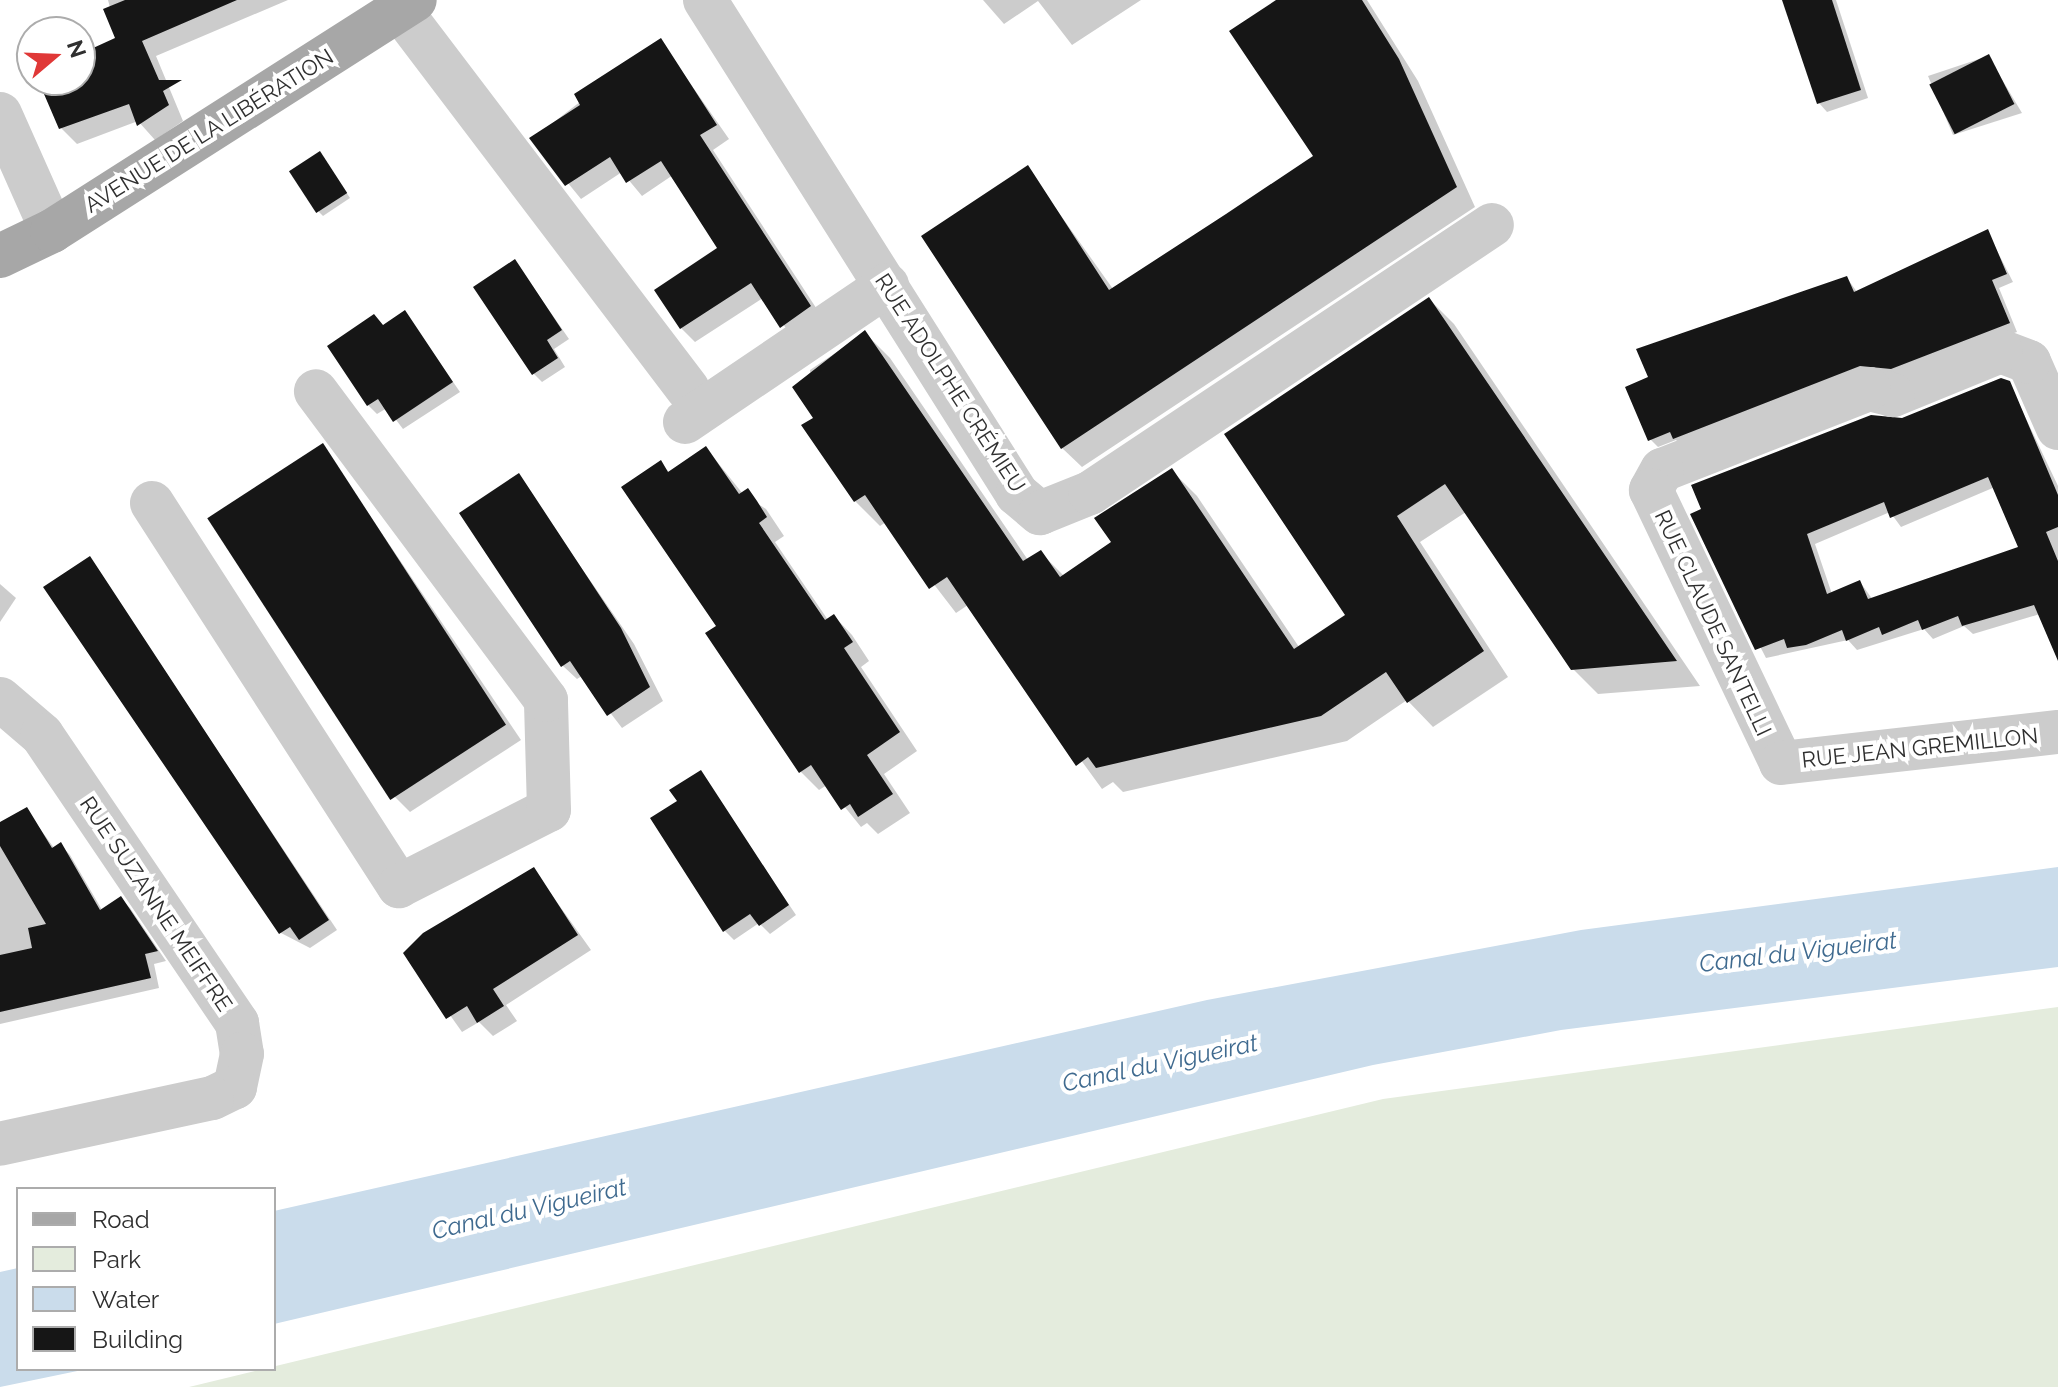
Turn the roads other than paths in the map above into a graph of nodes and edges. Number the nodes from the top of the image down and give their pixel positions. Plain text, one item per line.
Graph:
1 (705, 0) edge
2 (408, 5) edge
3 (0, 114) edge
4 (1492, 225) dead end
5 (52, 231) junction
6 (0, 256) edge
7 (887, 285) junction
8 (316, 391) dead end
9 (2058, 428) edge
10 (152, 503) dead end
11 (0, 699) edge
12 (2058, 732) edge
13 (1781, 763) joint
14 (0, 1144) edge

1 - 7 street, RUE ADOLPHE CRÉMIEU
2 - 5 main road, AVENUE DE LA LIBÉRATION
2 - 7 street
3 - 5 street
4 - 7 street, RUE ADOLPHE CRÉMIEU
5 - 6 main road, AVENUE DE LA LIBÉRATION
8 - 10 street
9 - 13 street, RUE CLAUDE SANTELLI
11 - 14 street, RUE SUZANNE MEIFFRE
12 - 13 street, RUE JEAN GREMILLON

